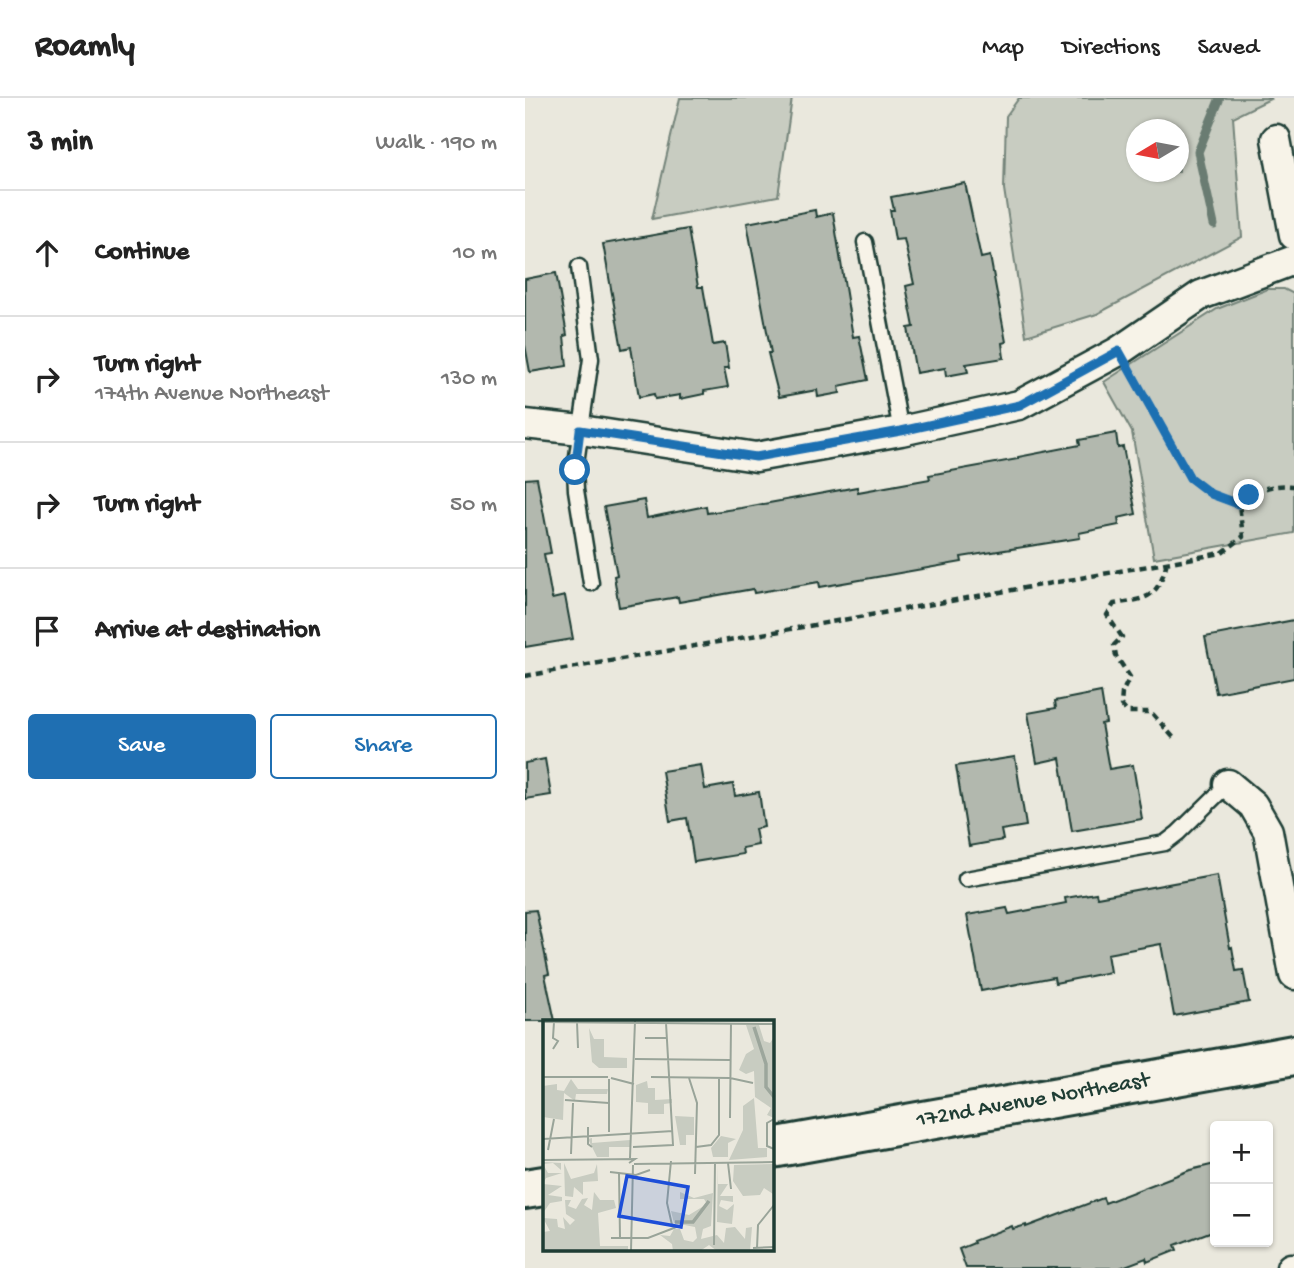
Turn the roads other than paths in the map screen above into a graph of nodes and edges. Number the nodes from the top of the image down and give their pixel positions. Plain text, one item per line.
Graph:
1 (1276, 139) dead end
2 (1294, 235) edge
3 (865, 242) dead end
4 (1294, 260) edge
5 (579, 267) dead end
6 (525, 424) edge
7 (580, 430) junction
8 (901, 431) junction
9 (591, 583) dead end
10 (1228, 784) joint
11 (966, 879) dead end
12 (1294, 975) edge
13 (1294, 1055) edge
14 (773, 1148) edge
15 (543, 1186) edge
16 (525, 1189) edge

1 - 2 street
3 - 8 lane
4 - 8 street
5 - 7 lane
6 - 7 street
7 - 8 street
7 - 9 lane
10 - 11 lane
10 - 12 street
13 - 14 street, 172nd Avenue Northeast
15 - 16 street

